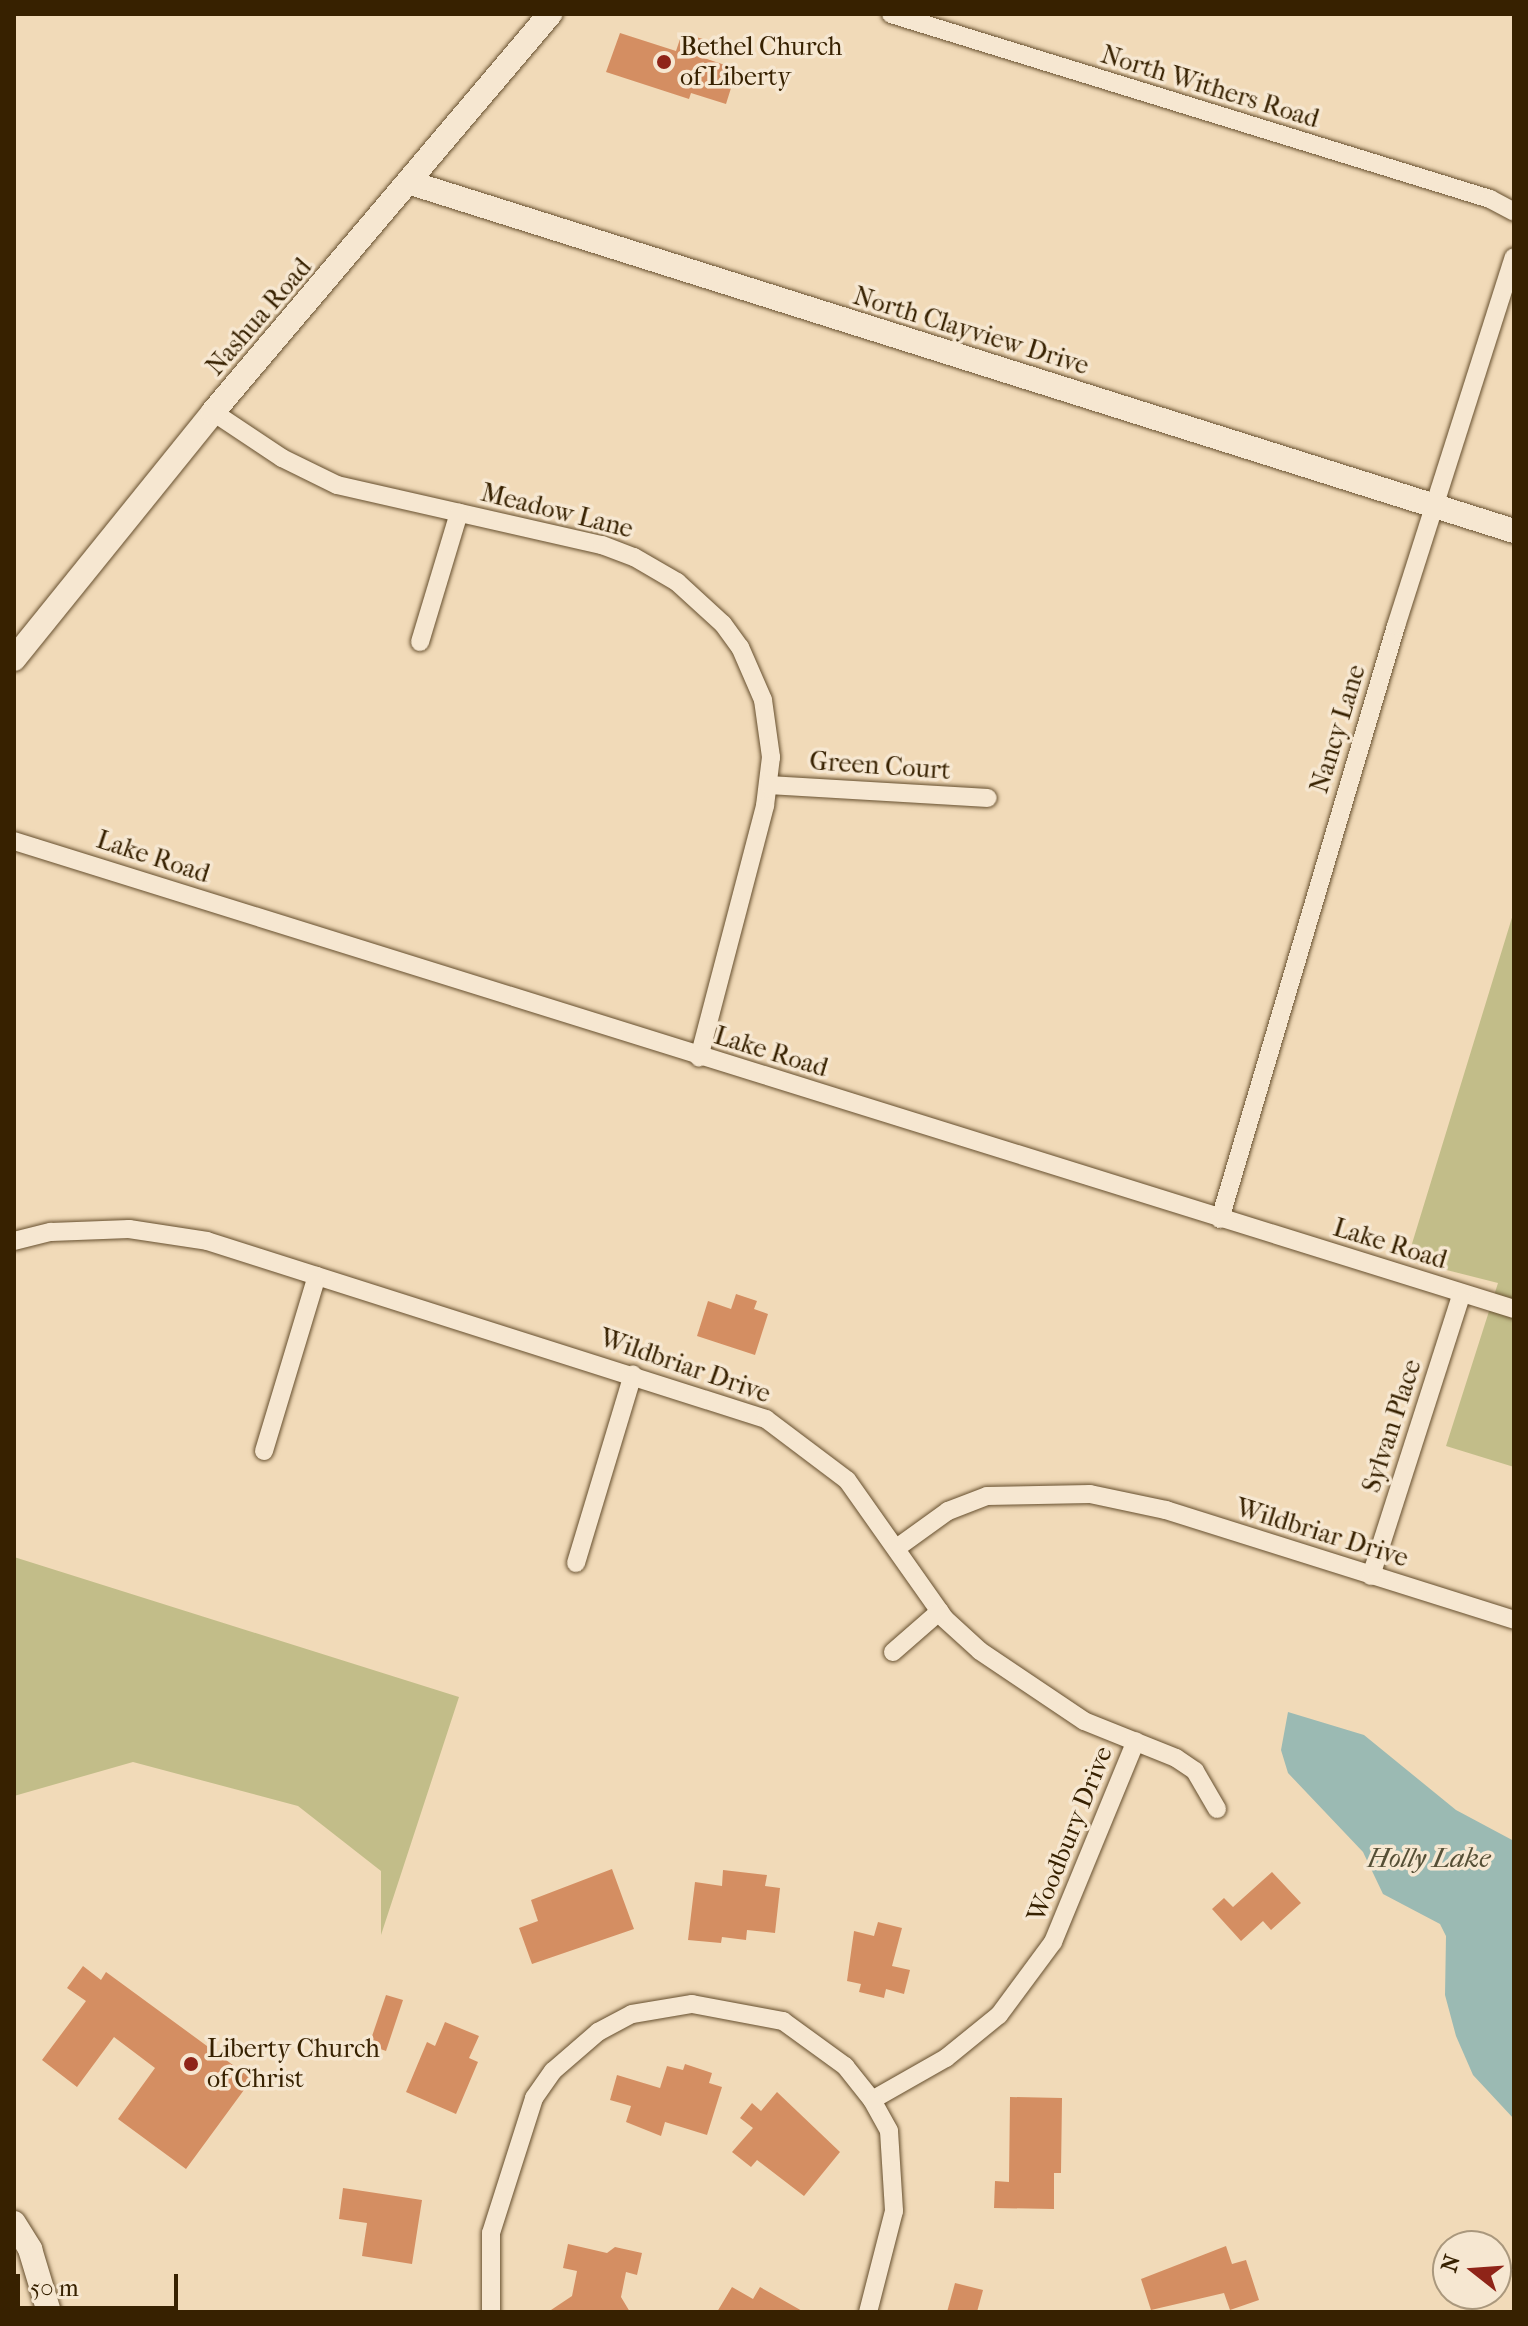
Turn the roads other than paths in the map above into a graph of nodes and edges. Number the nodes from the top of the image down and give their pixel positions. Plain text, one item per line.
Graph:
1 (550, 14) edge
2 (891, 14) edge
3 (411, 183) junction
4 (1514, 212) edge
5 (1514, 257) edge
6 (213, 412) junction
7 (1434, 506) junction
8 (459, 513) junction
9 (1514, 531) edge
10 (420, 642) dead end
11 (14, 659) edge
12 (769, 785) junction
13 (988, 798) dead end
14 (14, 841) edge
15 (699, 1057) junction
16 (1220, 1219) junction
17 (14, 1241) edge
18 (317, 1276) junction
19 (1462, 1293) junction
20 (1514, 1309) edge
21 (633, 1374) junction
22 (264, 1451) dead end
23 (898, 1547) junction
24 (576, 1563) dead end
25 (1371, 1576) junction
26 (940, 1611) junction
27 (1514, 1620) edge
28 (893, 1652) dead end
29 (1136, 1741) junction
30 (1217, 1809) dead end
31 (872, 2100) junction
32 (14, 2223) edge
33 (49, 2312) edge
34 (491, 2312) edge
35 (868, 2312) edge

1 - 3 street, Nashua Road
2 - 4 street, North Withers Road
3 - 6 street, Nashua Road
3 - 7 street, North Clayview Drive
5 - 7 street, Nancy Lane
6 - 8 street, Meadow Lane
6 - 11 street, Nashua Road
7 - 9 street, North Clayview Drive
7 - 16 street, Nancy Lane
8 - 10 street
8 - 12 street, Meadow Lane
12 - 13 street, Green Court
12 - 15 street, Meadow Lane
14 - 15 street, Lake Road
15 - 16 street, Lake Road
16 - 19 street, Lake Road
17 - 18 street, Wildbriar Drive
18 - 21 street, Wildbriar Drive
18 - 22 street
19 - 20 street, Lake Road
19 - 25 street, Sylvan Place
21 - 23 street, Wildbriar Drive
21 - 24 street
23 - 25 street, Wildbriar Drive
23 - 26 street
25 - 27 street, Wildbriar Drive
26 - 28 street
26 - 29 street
29 - 30 street
29 - 31 street, Woodbury Drive
31 - 34 street
31 - 35 street
32 - 33 street

